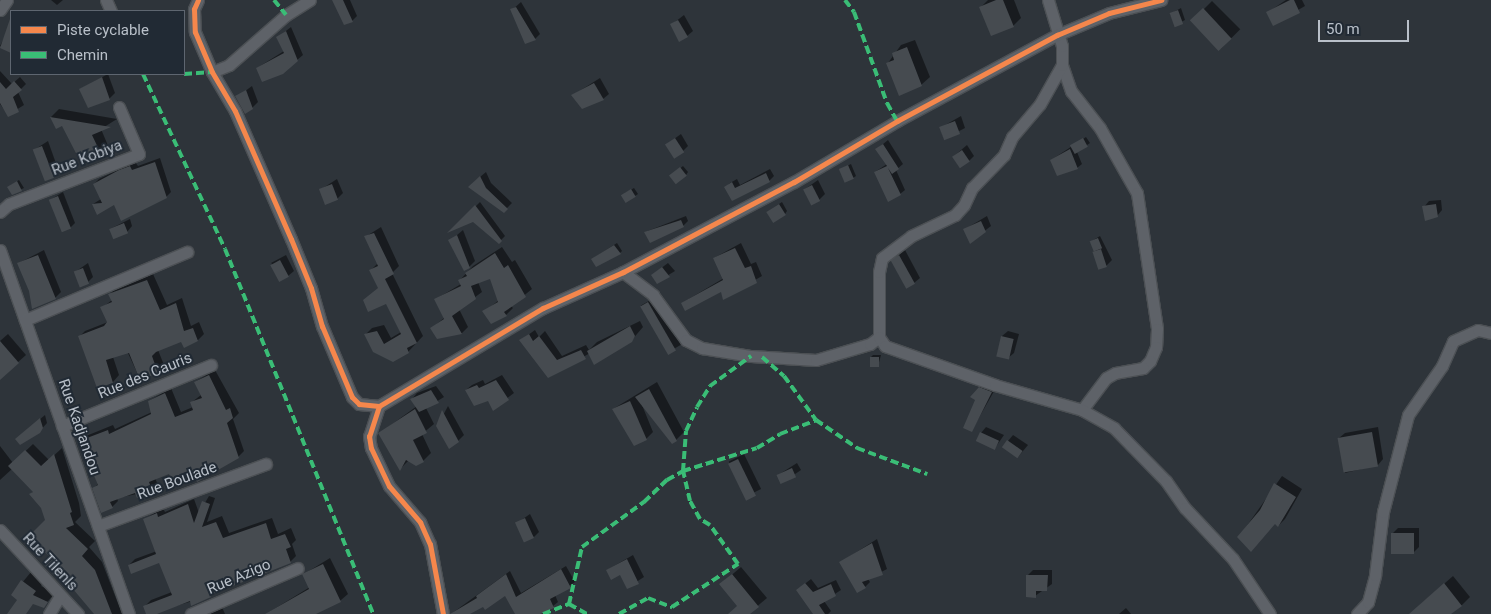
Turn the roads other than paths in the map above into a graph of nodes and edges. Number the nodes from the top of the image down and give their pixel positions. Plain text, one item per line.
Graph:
1 (7, 0) edge
2 (198, 0) edge
3 (310, 0) edge
4 (1048, 0) edge
5 (1161, 0) edge
6 (0, 10) edge
7 (1057, 35) junction
8 (1062, 65) junction
9 (212, 72) junction
10 (119, 107) dead end
11 (0, 212) edge
12 (0, 250) edge
13 (187, 252) dead end
14 (622, 272) junction
15 (25, 320) junction
16 (1491, 333) edge
17 (879, 337) junction
18 (211, 365) dead end
19 (379, 406) junction
20 (1082, 410) junction
21 (62, 426) junction
22 (266, 464) dead end
23 (98, 526) junction
24 (0, 530) edge
25 (298, 568) dead end
26 (60, 596) junction
27 (48, 614) edge
28 (78, 614) edge
29 (129, 614) edge
30 (191, 614) edge
31 (443, 614) edge
32 (1270, 614) edge
33 (1357, 614) edge

1 - 6 street
2 - 9 street
3 - 9 street
4 - 7 street
5 - 7 street
7 - 8 street
7 - 14 street
8 - 17 street
8 - 20 street
9 - 19 street
10 - 11 street, Rue Kobiya
12 - 15 street, Rue Kadjandou
13 - 15 street
14 - 17 street
14 - 19 street
15 - 21 street, Rue Kadjandou
16 - 33 street
17 - 20 street
18 - 21 street, Rue des Cauris
19 - 31 street
20 - 32 street
21 - 23 street, Rue Kadjandou
22 - 23 street, Rue Boulade
23 - 29 street, Rue Kadjandou
24 - 26 street, Rue Tilenls
25 - 30 street, Rue Azigo
26 - 27 street
26 - 28 street, Rue Tilenls

